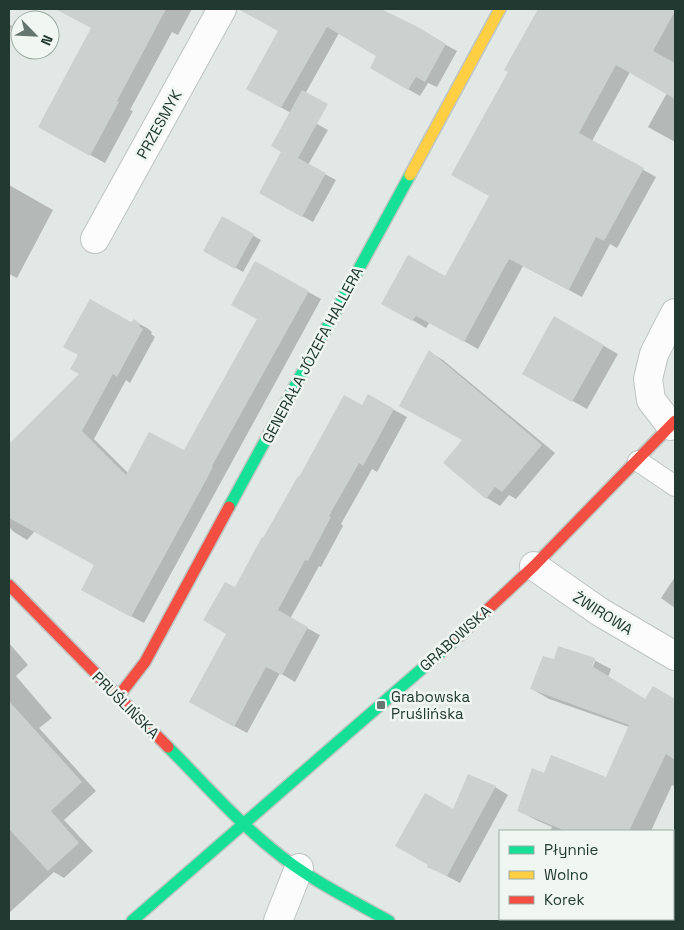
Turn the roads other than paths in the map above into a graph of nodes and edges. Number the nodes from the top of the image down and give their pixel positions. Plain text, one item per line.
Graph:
1 (222, 9) edge
2 (500, 9) edge
3 (95, 239) dead end
4 (675, 313) edge
5 (673, 424) edge
6 (638, 460) junction
7 (675, 486) edge
8 (534, 566) junction
9 (9, 585) edge
10 (675, 656) edge
11 (118, 697) junction
12 (244, 823) junction
13 (298, 868) junction
14 (132, 921) edge
15 (278, 921) edge
16 (389, 921) edge

1 - 3 street, PRZESMYK
2 - 11 street, GENERAŁA JÓZEFA HALLERA
4 - 5 street
5 - 6 street, GRABOWSKA
6 - 7 lane
6 - 8 street, GRABOWSKA
8 - 10 street, ŻWIROWA
8 - 12 street, GRABOWSKA
9 - 11 street, PRUŚLIŃSKA
11 - 12 street, PRUŚLIŃSKA
12 - 13 street, PRUŚLIŃSKA
12 - 14 street, GRABOWSKA
13 - 15 street
13 - 16 street, PRUŚLIŃSKA

